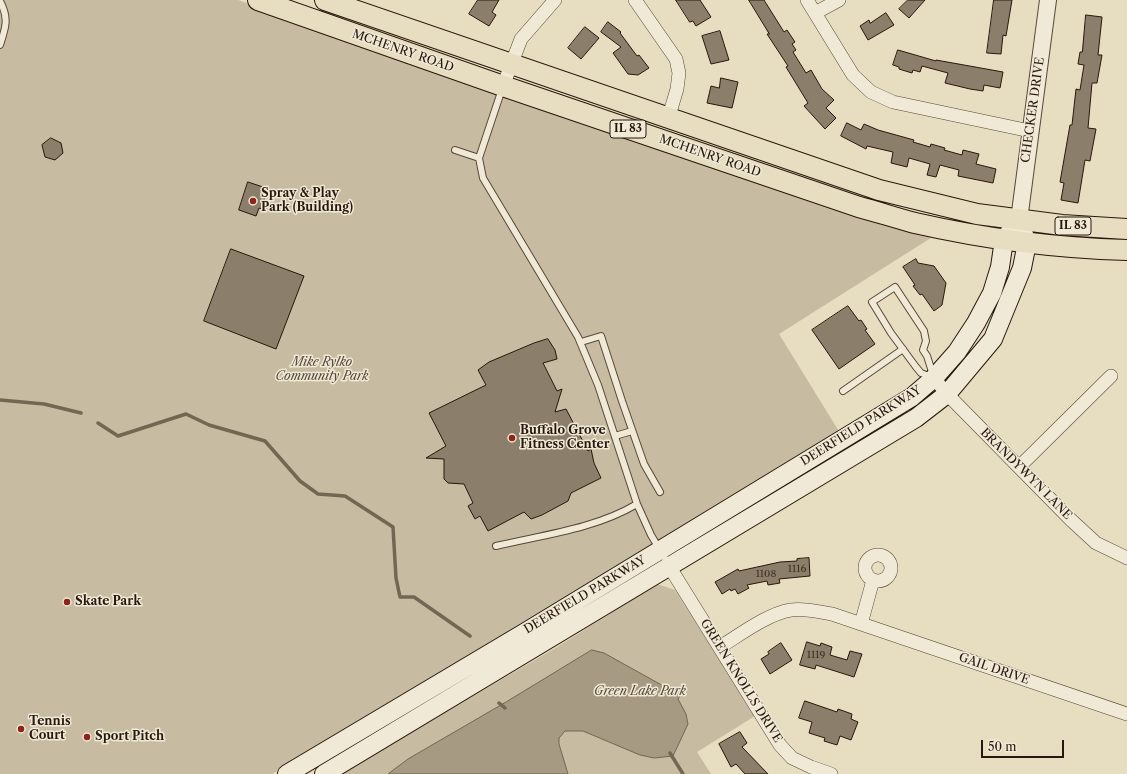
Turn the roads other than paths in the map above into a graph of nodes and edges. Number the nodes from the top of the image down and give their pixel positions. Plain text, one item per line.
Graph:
1 (258, 0) edge
2 (325, 0) edge
3 (555, 0) edge
4 (635, 0) edge
5 (807, 0) edge
6 (839, 0) edge
7 (1048, 0) edge
8 (0, 1) edge
9 (815, 13) junction
10 (0, 45) edge
11 (511, 64) junction
12 (503, 86) junction
13 (668, 119) junction
14 (1030, 131) junction
15 (455, 150) dead end
16 (479, 158) junction
17 (1018, 220) junction
18 (1127, 229) edge
19 (1004, 240) junction
20 (1027, 243) junction
21 (1127, 250) edge
22 (581, 342) junction
23 (903, 349) junction
24 (1111, 376) dead end
25 (934, 378) junction
26 (843, 391) dead end
27 (947, 394) junction
28 (632, 431) junction
29 (615, 436) junction
30 (1019, 468) junction
31 (660, 492) dead end
32 (637, 504) junction
33 (496, 546) dead end
34 (660, 550) junction
35 (1127, 558) edge
36 (669, 566) junction
37 (872, 580) dead end
38 (861, 624) junction
39 (720, 648) junction
40 (1127, 714) edge
41 (293, 773) edge
42 (324, 774) edge
43 (831, 774) edge

1 - 12 main road, MCHENRY ROAD / IL 83
2 - 11 main road, MCHENRY ROAD / IL 83
3 - 11 street
4 - 13 street
5 - 9 street
6 - 9 street
7 - 14 street, CHECKER DRIVE
8 - 10 lane
9 - 14 street
11 - 12 street
11 - 13 main road, MCHENRY ROAD / IL 83
12 - 16 lane
12 - 19 main road, MCHENRY ROAD / IL 83
13 - 17 main road, MCHENRY ROAD / IL 83
14 - 17 street, CHECKER DRIVE
15 - 16 lane
16 - 22 lane
17 - 18 main road, MCHENRY ROAD / IL 83
17 - 19 main road, DEERFIELD PARKWAY
17 - 20 main road
19 - 20 main road, MCHENRY ROAD / IL 83
19 - 25 main road, DEERFIELD PARKWAY
20 - 21 main road, MCHENRY ROAD / IL 83
20 - 27 main road, DEERFIELD PARKWAY
22 - 28 lane
22 - 29 lane
23 - 25 lane
23 - 25 lane
23 - 26 lane
24 - 30 street
25 - 27 street, BRANDYWYN LANE
25 - 34 main road, DEERFIELD PARKWAY
27 - 30 street, BRANDYWYN LANE
27 - 36 main road, DEERFIELD PARKWAY
28 - 29 lane
28 - 31 lane
29 - 32 lane
30 - 35 street, BRANDYWYN LANE
32 - 33 lane
32 - 34 lane
34 - 36 lane
34 - 41 main road, DEERFIELD PARKWAY
36 - 39 street, GREEN KNOLLS DRIVE
36 - 42 main road, DEERFIELD PARKWAY
37 - 38 street
38 - 39 street, GAIL DRIVE
38 - 40 street, GAIL DRIVE
39 - 43 street, GREEN KNOLLS DRIVE

